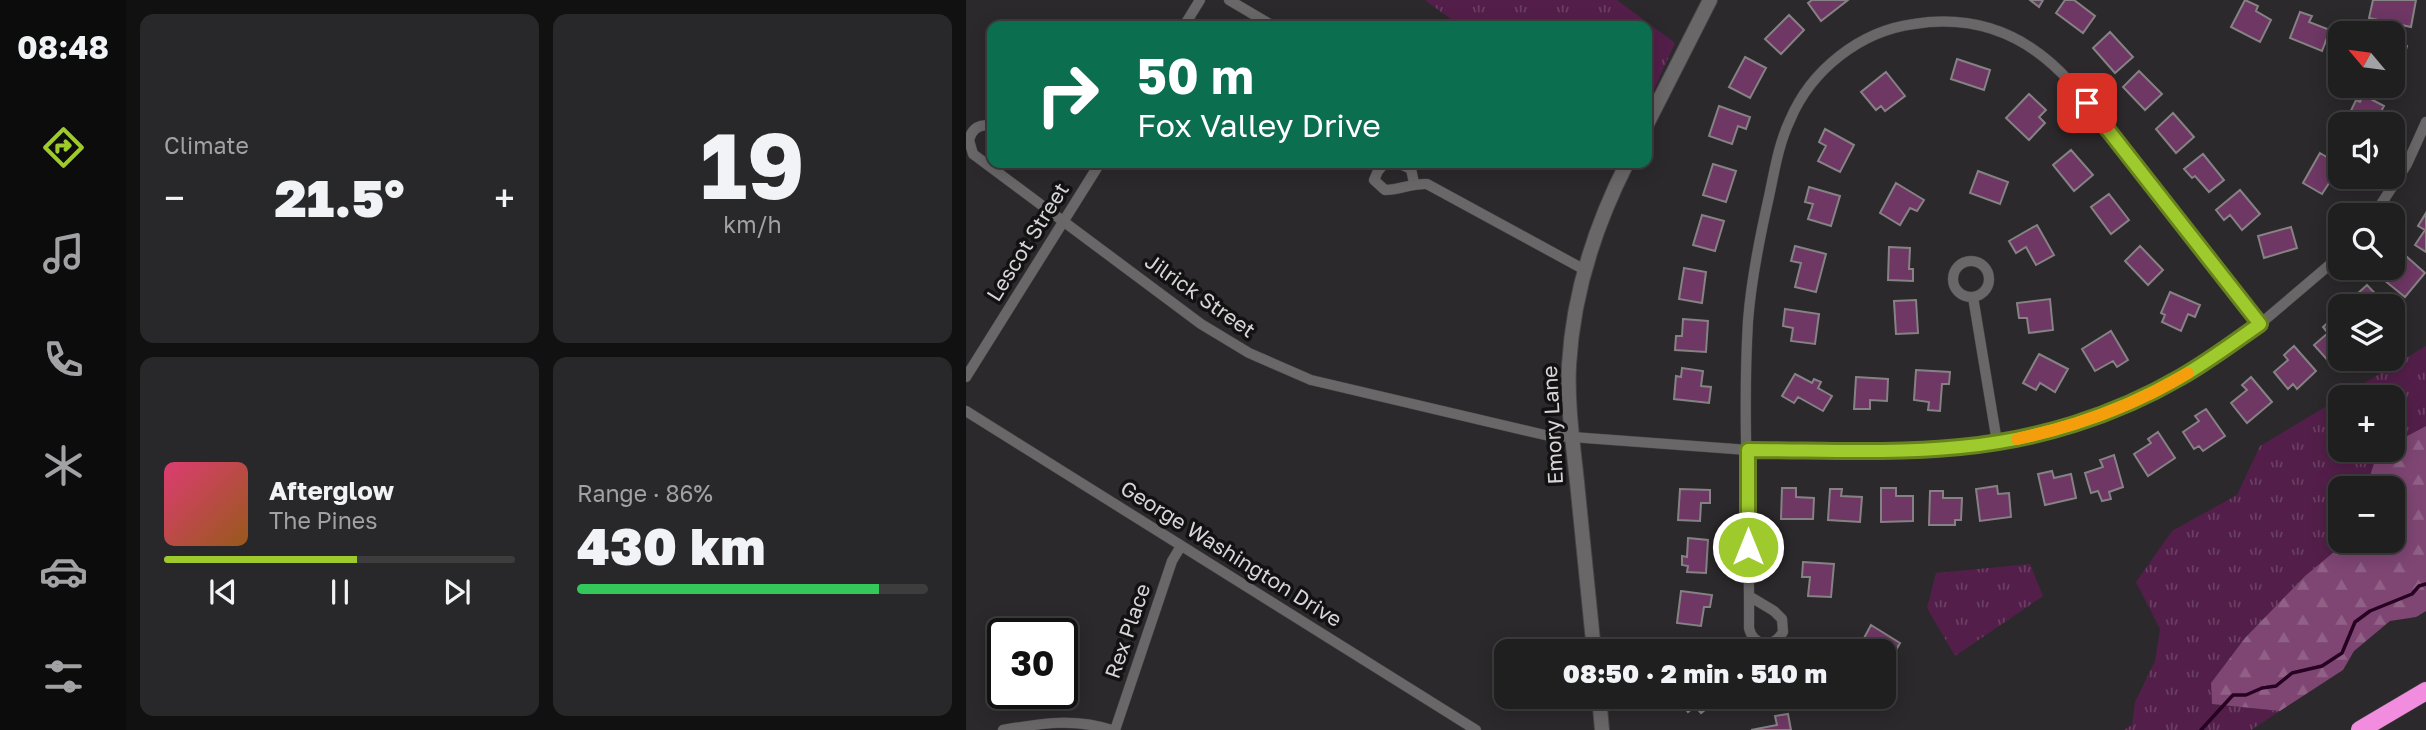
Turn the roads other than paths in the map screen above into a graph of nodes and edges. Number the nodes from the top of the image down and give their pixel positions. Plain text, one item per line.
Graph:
1 (1200, 0) edge
2 (1229, 0) edge
3 (1710, 0) edge
4 (1187, 21) edge
5 (1265, 21) edge
6 (1652, 114) edge
7 (2426, 122) edge
8 (987, 126) edge
9 (987, 162) edge
10 (997, 168) edge
11 (1097, 168) edge
12 (1625, 168) edge
13 (1414, 183) dead end
14 (2382, 203) edge
15 (1064, 221) junction
16 (2328, 266) edge
17 (1585, 270) junction
18 (1973, 296) dead end
19 (2260, 324) junction
20 (966, 377) edge
21 (966, 411) edge
22 (1572, 436) junction
23 (1997, 442) junction
24 (1748, 450) junction
25 (1181, 546) junction
26 (1749, 596) junction
27 (1593, 639) edge
28 (2426, 691) edge
29 (1600, 709) edge
30 (1003, 730) edge
31 (1113, 730) edge
32 (1476, 730) edge
33 (1602, 730) edge
34 (2360, 730) edge

1 - 4 street
2 - 5 street
3 - 6 street
7 - 14 street
8 - 9 street, Jilrick Street
10 - 15 street, Jilrick Street
11 - 15 street, Lescot Street
12 - 17 street, Emory Lane
13 - 17 street
15 - 20 street, Lescot Street
15 - 22 street, Jilrick Street
16 - 19 street, Jilrick Street
17 - 22 street, Emory Lane
18 - 23 street
19 - 23 street, Jilrick Street
19 - 24 street
21 - 25 street, George Washington Drive
22 - 24 street, Jilrick Street
22 - 27 street, Emory Lane
23 - 24 street, Jilrick Street
24 - 26 street
25 - 31 street, Rex Place
25 - 32 street, George Washington Drive
26 - 26 street
28 - 34 highway
29 - 33 street
30 - 31 street

